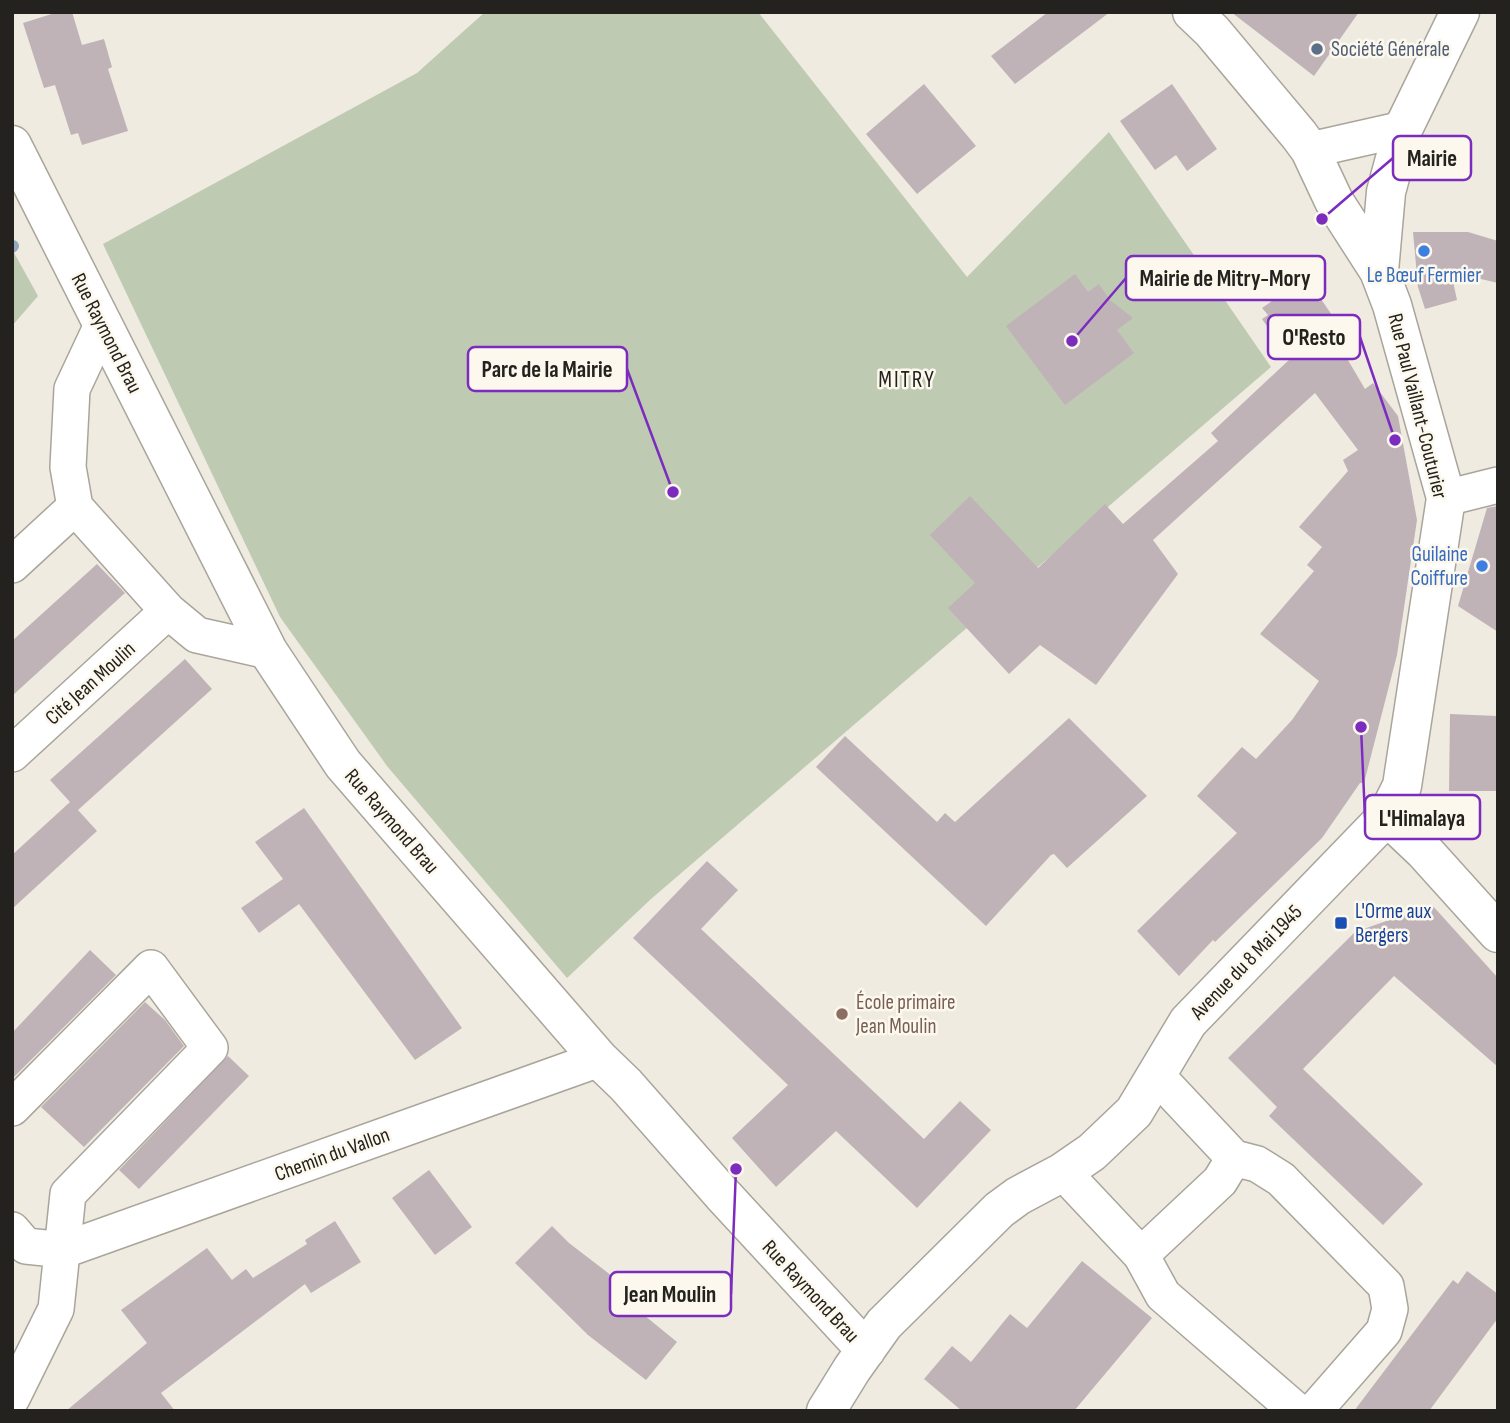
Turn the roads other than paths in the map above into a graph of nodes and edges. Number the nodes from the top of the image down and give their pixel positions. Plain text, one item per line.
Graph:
1 (1192, 12) edge
2 (1460, 12) edge
3 (1404, 129) junction
4 (12, 145) edge
5 (1310, 150) junction
6 (12, 174) edge
7 (41, 205) junction
8 (1379, 271) junction
9 (103, 323) junction
10 (1498, 485) edge
11 (1446, 498) junction
12 (75, 507) junction
13 (12, 565) edge
14 (168, 611) junction
15 (268, 651) junction
16 (12, 754) edge
17 (1387, 816) junction
18 (1498, 933) edge
19 (599, 1059) junction
20 (1157, 1076) junction
21 (12, 1108) edge
22 (1234, 1158) junction
23 (1063, 1172) junction
24 (12, 1230) edge
25 (64, 1250) junction
26 (1141, 1255) junction
27 (866, 1350) junction
28 (12, 1398) edge
29 (826, 1411) edge
30 (1297, 1411) edge
31 (1314, 1411) edge

1 - 5 street, Rue Paul Vaillant-Couturier
2 - 3 street
3 - 5 street
3 - 8 street
4 - 7 street, Rue Raymond Brau
5 - 8 street, Rue Paul Vaillant-Couturier
6 - 7 street, Rue Raymond Brau
7 - 9 street, Rue Raymond Brau
8 - 11 street, Rue Paul Vaillant-Couturier
9 - 12 street
9 - 15 street, Rue Raymond Brau
10 - 11 street
11 - 17 street, Rue Paul Vaillant-Couturier
12 - 13 street
12 - 14 street
14 - 15 street
14 - 16 street, Cité Jean Moulin
15 - 19 street, Rue Raymond Brau
17 - 18 street
17 - 20 street, Avenue du 8 Mai 1945
19 - 25 street, Chemin du Vallon
19 - 27 street, Rue Raymond Brau
20 - 22 street
20 - 23 street, Avenue du 8 Mai 1945
21 - 25 street
22 - 26 street
22 - 31 street
23 - 26 street
23 - 27 street, Avenue du 8 Mai 1945
24 - 25 street, Chemin du Vallon
25 - 28 street
26 - 30 street
27 - 29 street, Avenue du 8 Mai 1945

